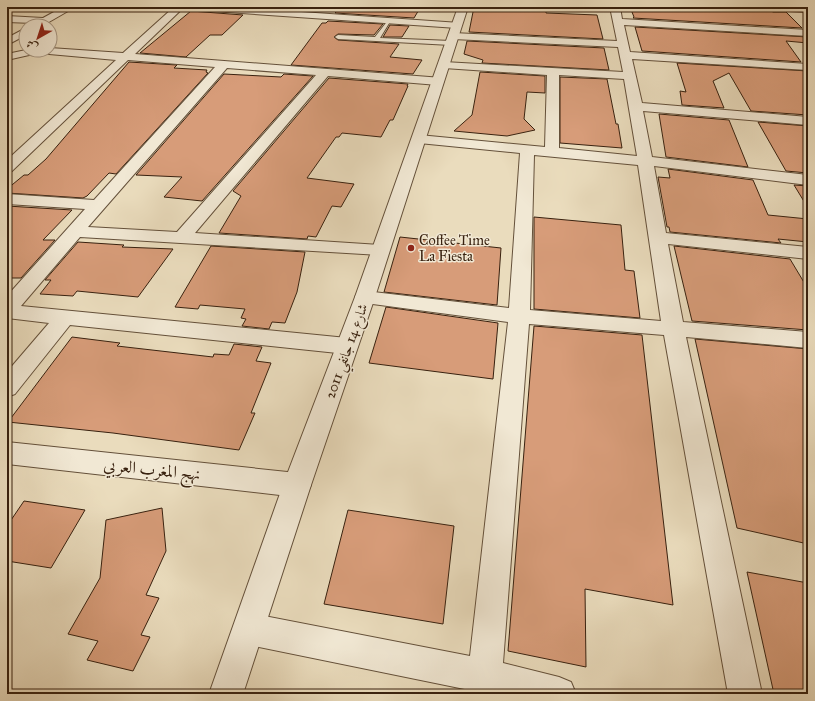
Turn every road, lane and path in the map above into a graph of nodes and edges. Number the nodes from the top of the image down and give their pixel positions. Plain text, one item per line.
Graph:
1 (70, 7) edge
2 (179, 7) edge
3 (186, 7) edge
4 (328, 7) edge
5 (773, 7) edge
6 (249, 9) edge
7 (808, 9) edge
8 (616, 15) edge
9 (320, 16) junction
10 (7, 18) edge
11 (50, 18) edge
12 (18, 19) edge
13 (389, 20) junction
14 (456, 28) edge
15 (808, 33) edge
16 (18, 36) edge
17 (338, 37) dead end
18 (377, 39) junction
19 (7, 42) edge
20 (7, 48) edge
21 (18, 49) edge
22 (624, 50) junction
23 (58, 52) edge
24 (18, 55) edge
25 (7, 57) edge
26 (124, 58) junction
27 (224, 64) junction
28 (808, 66) edge
29 (325, 72) junction
30 (553, 72) junction
31 (441, 73) junction
32 (630, 76) junction
33 (636, 106) junction
34 (808, 121) edge
35 (419, 139) junction
36 (527, 150) junction
37 (552, 152) junction
38 (646, 162) junction
39 (9, 163) edge
40 (808, 180) edge
41 (7, 199) edge
42 (98, 205) junction
43 (76, 231) junction
44 (182, 237) junction
45 (657, 237) junction
46 (380, 250) junction
47 (808, 253) edge
48 (365, 297) junction
49 (519, 316) junction
50 (64, 318) junction
51 (673, 328) junction
52 (808, 340) edge
53 (347, 346) junction
54 (7, 388) edge
55 (7, 453) edge
56 (297, 485) junction
57 (249, 629) junction
58 (485, 676) junction
59 (226, 694) edge
60 (560, 694) edge
61 (746, 694) edge

1 - 11 street
2 - 26 street
3 - 6 street
4 - 9 street
5 - 7 street
6 - 9 street
8 - 15 street
8 - 22 street
9 - 13 street
10 - 12 street
13 - 14 street
13 - 18 lane
14 - 18 lane
14 - 22 street
14 - 31 street, شارع 14 جانفي 2011
16 - 19 street
17 - 18 lane
20 - 21 street
22 - 28 street
22 - 32 street
23 - 26 street
24 - 25 street
26 - 27 street
26 - 39 street
27 - 29 street
27 - 42 street
29 - 31 street
29 - 44 street
30 - 31 street
30 - 32 street
30 - 37 street
31 - 35 street, شارع 14 جانفي 2011
32 - 33 street
33 - 34 street
33 - 38 street
35 - 36 street
35 - 46 street, شارع 14 جانفي 2011
36 - 37 street
36 - 49 street
37 - 38 street
38 - 40 street
38 - 45 street
41 - 42 street
42 - 43 street
43 - 44 street
43 - 50 street
44 - 46 street
45 - 47 street
45 - 51 street
46 - 48 street, شارع 14 جانفي 2011
48 - 49 street
48 - 53 street, شارع 14 جانفي 2011
49 - 51 street
49 - 58 street
50 - 53 street
50 - 54 street
51 - 52 street
51 - 61 street
53 - 56 street, شارع 14 جانفي 2011
55 - 56 street, نهج المغرب العربي
56 - 57 street, شارع 14 جانفي 2011
57 - 58 street
57 - 59 street, شارع 14 جانفي 2011
58 - 60 street

